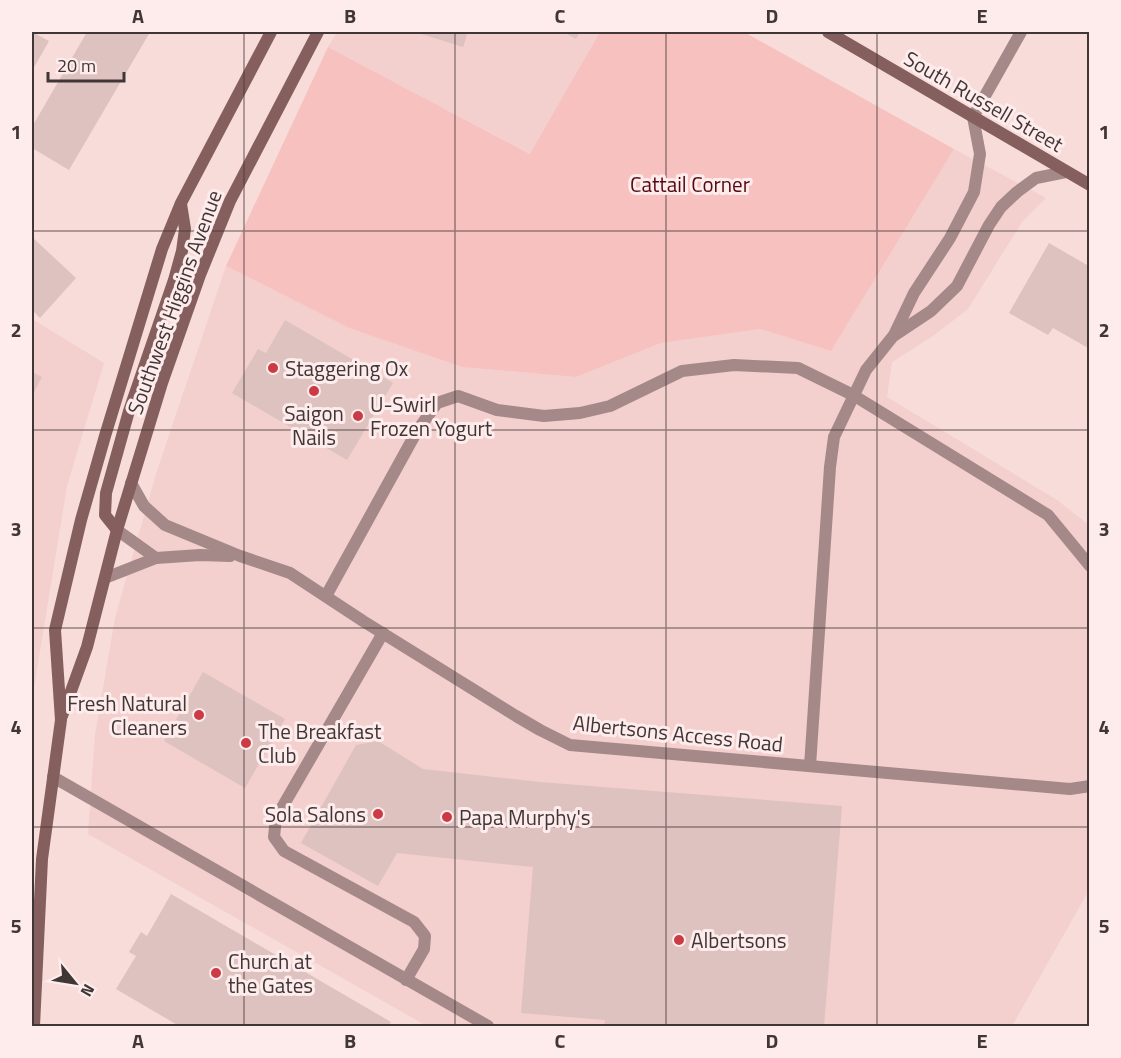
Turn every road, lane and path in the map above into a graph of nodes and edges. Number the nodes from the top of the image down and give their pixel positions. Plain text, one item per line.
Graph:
1 (271, 32) edge
2 (318, 32) edge
3 (828, 32) edge
4 (1021, 32) edge
5 (973, 117) junction
6 (1066, 172) junction
7 (1089, 185) edge
8 (181, 203) junction
9 (894, 335) junction
10 (853, 395) junction
11 (131, 483) junction
12 (117, 530) junction
13 (240, 556) junction
14 (156, 558) junction
15 (1089, 566) edge
16 (105, 578) junction
17 (326, 596) junction
18 (383, 633) junction
19 (61, 720) junction
20 (810, 766) junction
21 (53, 777) junction
22 (1089, 786) edge
23 (406, 980) junction
24 (34, 1026) edge
25 (488, 1026) edge

1 - 8 main road, Southwest Higgins Avenue
2 - 11 main road, Southwest Higgins Avenue
3 - 5 main road, South Russell Street
4 - 5 lane
5 - 6 main road, South Russell Street
5 - 9 lane
6 - 7 main road, South Russell Street
6 - 9 lane
8 - 12 main road, Southwest Higgins Avenue
8 - 19 main road, Southwest Higgins Avenue
9 - 10 lane
10 - 15 lane
10 - 17 lane
10 - 20 lane
11 - 12 main road, Southwest Higgins Avenue
11 - 13 lane
12 - 14 lane
12 - 16 main road, Southwest Higgins Avenue
13 - 14 lane
13 - 17 lane, Albertsons Access Road
14 - 16 lane
16 - 19 main road, Southwest Higgins Avenue
17 - 18 lane, Albertsons Access Road
18 - 20 lane, Albertsons Access Road
18 - 23 lane
19 - 21 main road, Southwest Higgins Avenue
20 - 22 lane, Albertsons Access Road
21 - 23 lane
21 - 24 main road, Southwest Higgins Avenue
23 - 25 lane

